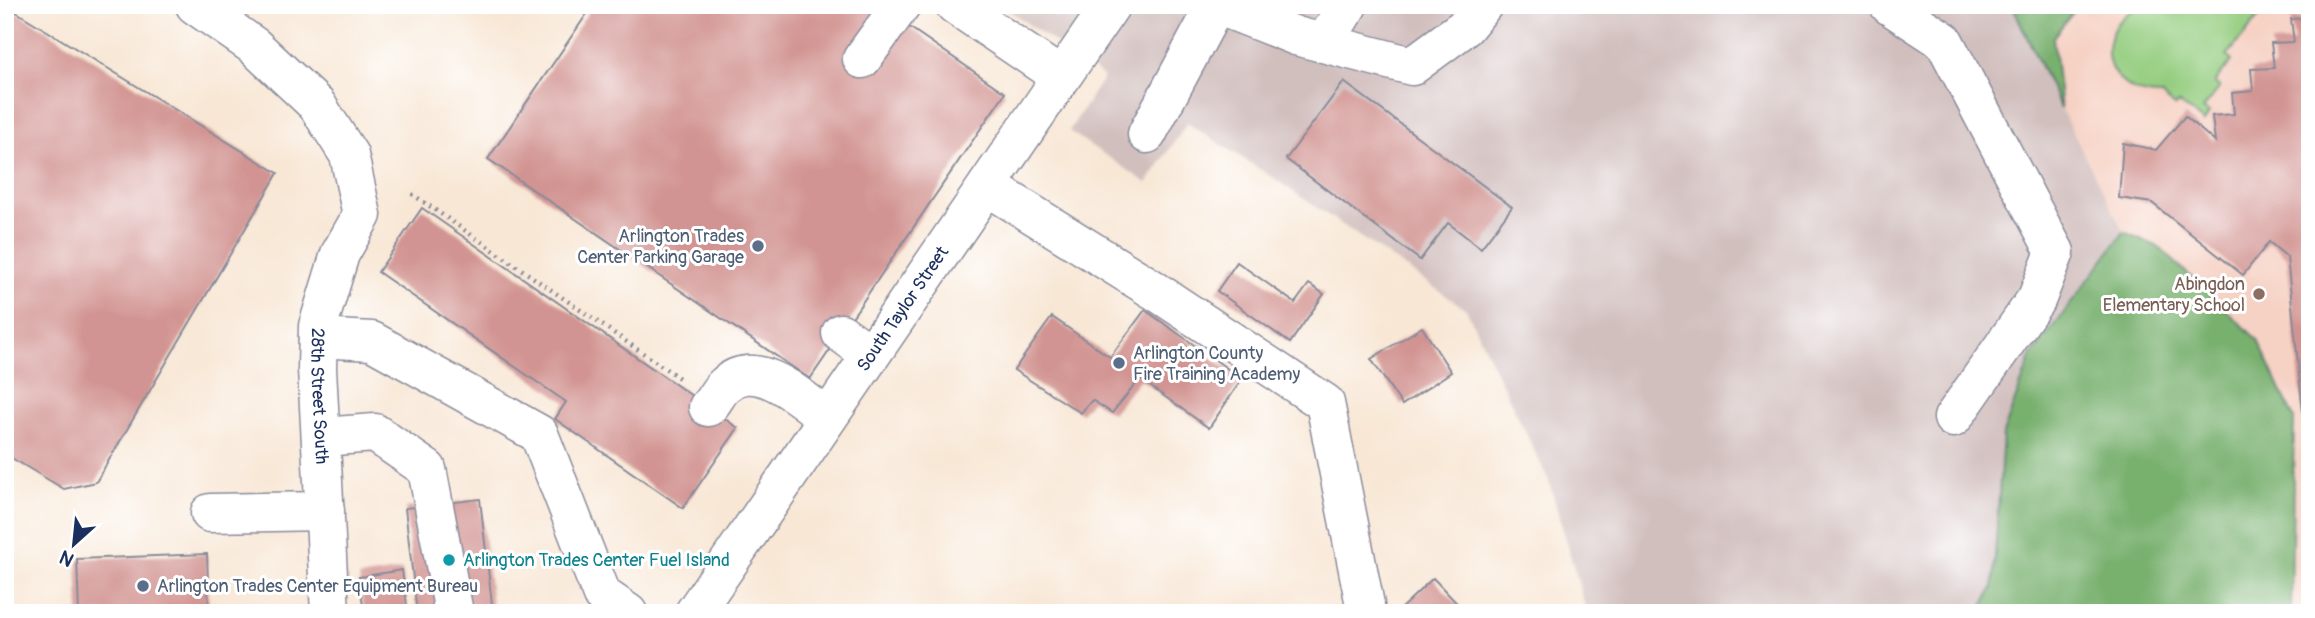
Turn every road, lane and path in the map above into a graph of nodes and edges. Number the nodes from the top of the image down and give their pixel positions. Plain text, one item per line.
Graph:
1 (195, 5) edge
2 (901, 5) edge
3 (955, 5) edge
4 (1111, 5) edge
5 (1217, 5) edge
6 (1348, 5) edge
7 (1483, 5) edge
8 (1889, 5) edge
9 (1324, 43) junction
10 (862, 59) dead end
11 (1061, 77) junction
12 (1147, 134) dead end
13 (987, 186) junction
14 (412, 194) dead end
15 (318, 338) junction
16 (711, 404) joint
17 (827, 418) junction
18 (1953, 418) dead end
19 (321, 437) junction
20 (325, 511) junction
21 (211, 513) dead end
22 (1364, 605) dead end
23 (330, 613) edge
24 (454, 613) edge
25 (628, 613) edge
26 (694, 613) edge

1 - 15 street, 28th Street South
2 - 10 street
3 - 11 street
4 - 11 street, South Taylor Street
5 - 9 street
5 - 12 street
6 - 9 street
7 - 9 street
8 - 18 street
11 - 13 street, South Taylor Street
13 - 17 street, South Taylor Street
13 - 22 street
14 - 16 path
15 - 19 street, 28th Street South
15 - 25 street
16 - 17 street
17 - 26 street, South Taylor Street
19 - 20 street, 28th Street South
19 - 24 street
20 - 21 street
20 - 23 street, 28th Street South

